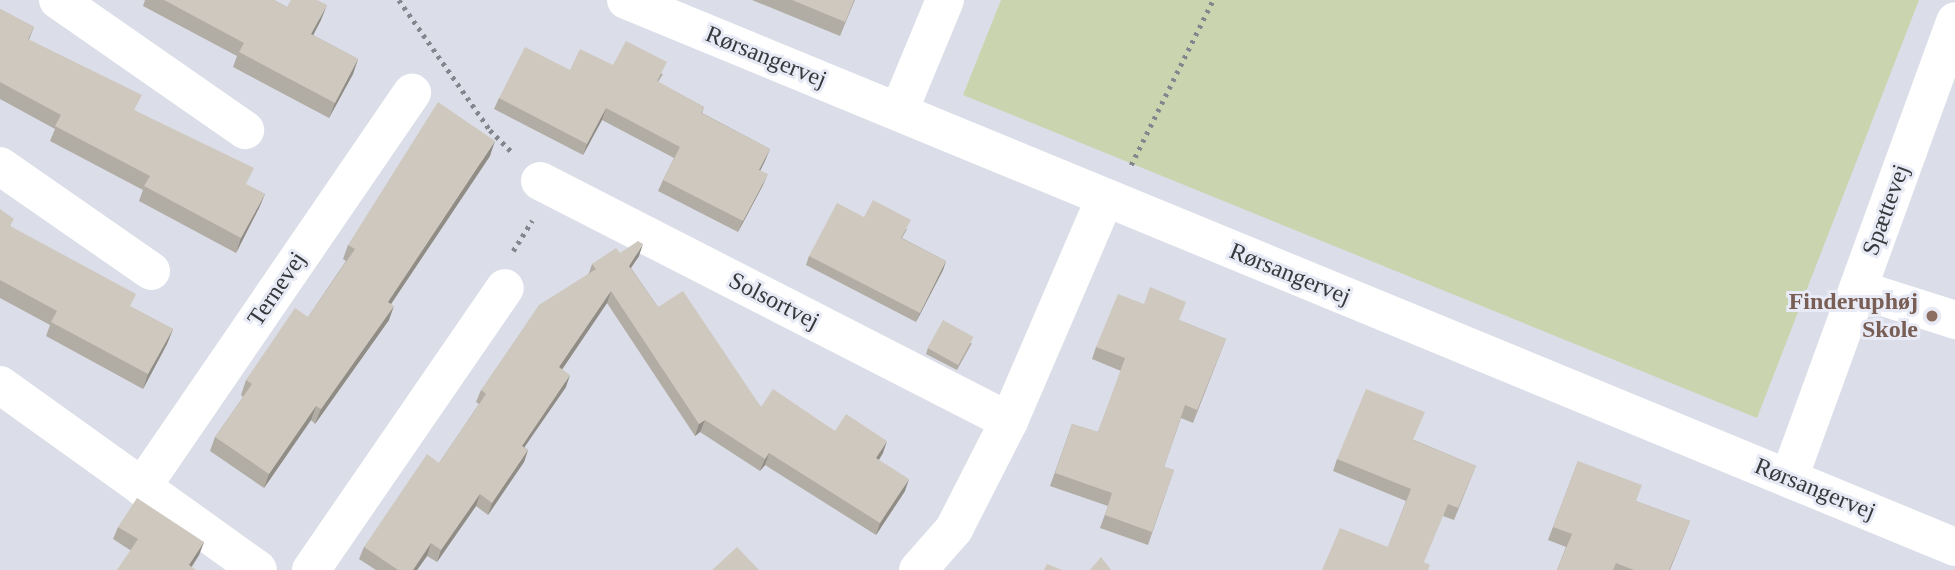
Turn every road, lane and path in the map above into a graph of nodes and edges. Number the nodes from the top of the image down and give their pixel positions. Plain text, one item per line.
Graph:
1 (58, 0) edge
2 (398, 0) edge
3 (626, 0) edge
4 (945, 0) edge
5 (1213, 0) edge
6 (1955, 21) edge
7 (412, 92) dead end
8 (899, 111) junction
9 (245, 130) dead end
10 (1117, 160) dead end
11 (0, 166) edge
12 (540, 181) junction
13 (1105, 198) junction
14 (151, 271) dead end
15 (505, 288) joint
16 (1858, 289) junction
17 (1955, 320) edge
18 (0, 385) edge
19 (1009, 421) junction
20 (1788, 478) junction
21 (142, 487) junction
22 (1955, 547) edge
23 (258, 570) edge
24 (311, 570) edge
25 (918, 570) edge

1 - 9 street
2 - 12 path
3 - 8 street, Rørsangervej
4 - 8 street
5 - 10 path
6 - 16 street, Spættevej
7 - 21 street, Ternevej
8 - 13 street, Rørsangervej
11 - 14 street
12 - 15 path
12 - 19 street, Solsortvej
13 - 19 street
13 - 20 street, Rørsangervej
15 - 24 street
16 - 17 street
16 - 20 street, Spættevej
18 - 21 street
19 - 25 street
20 - 22 street, Rørsangervej
21 - 23 street

